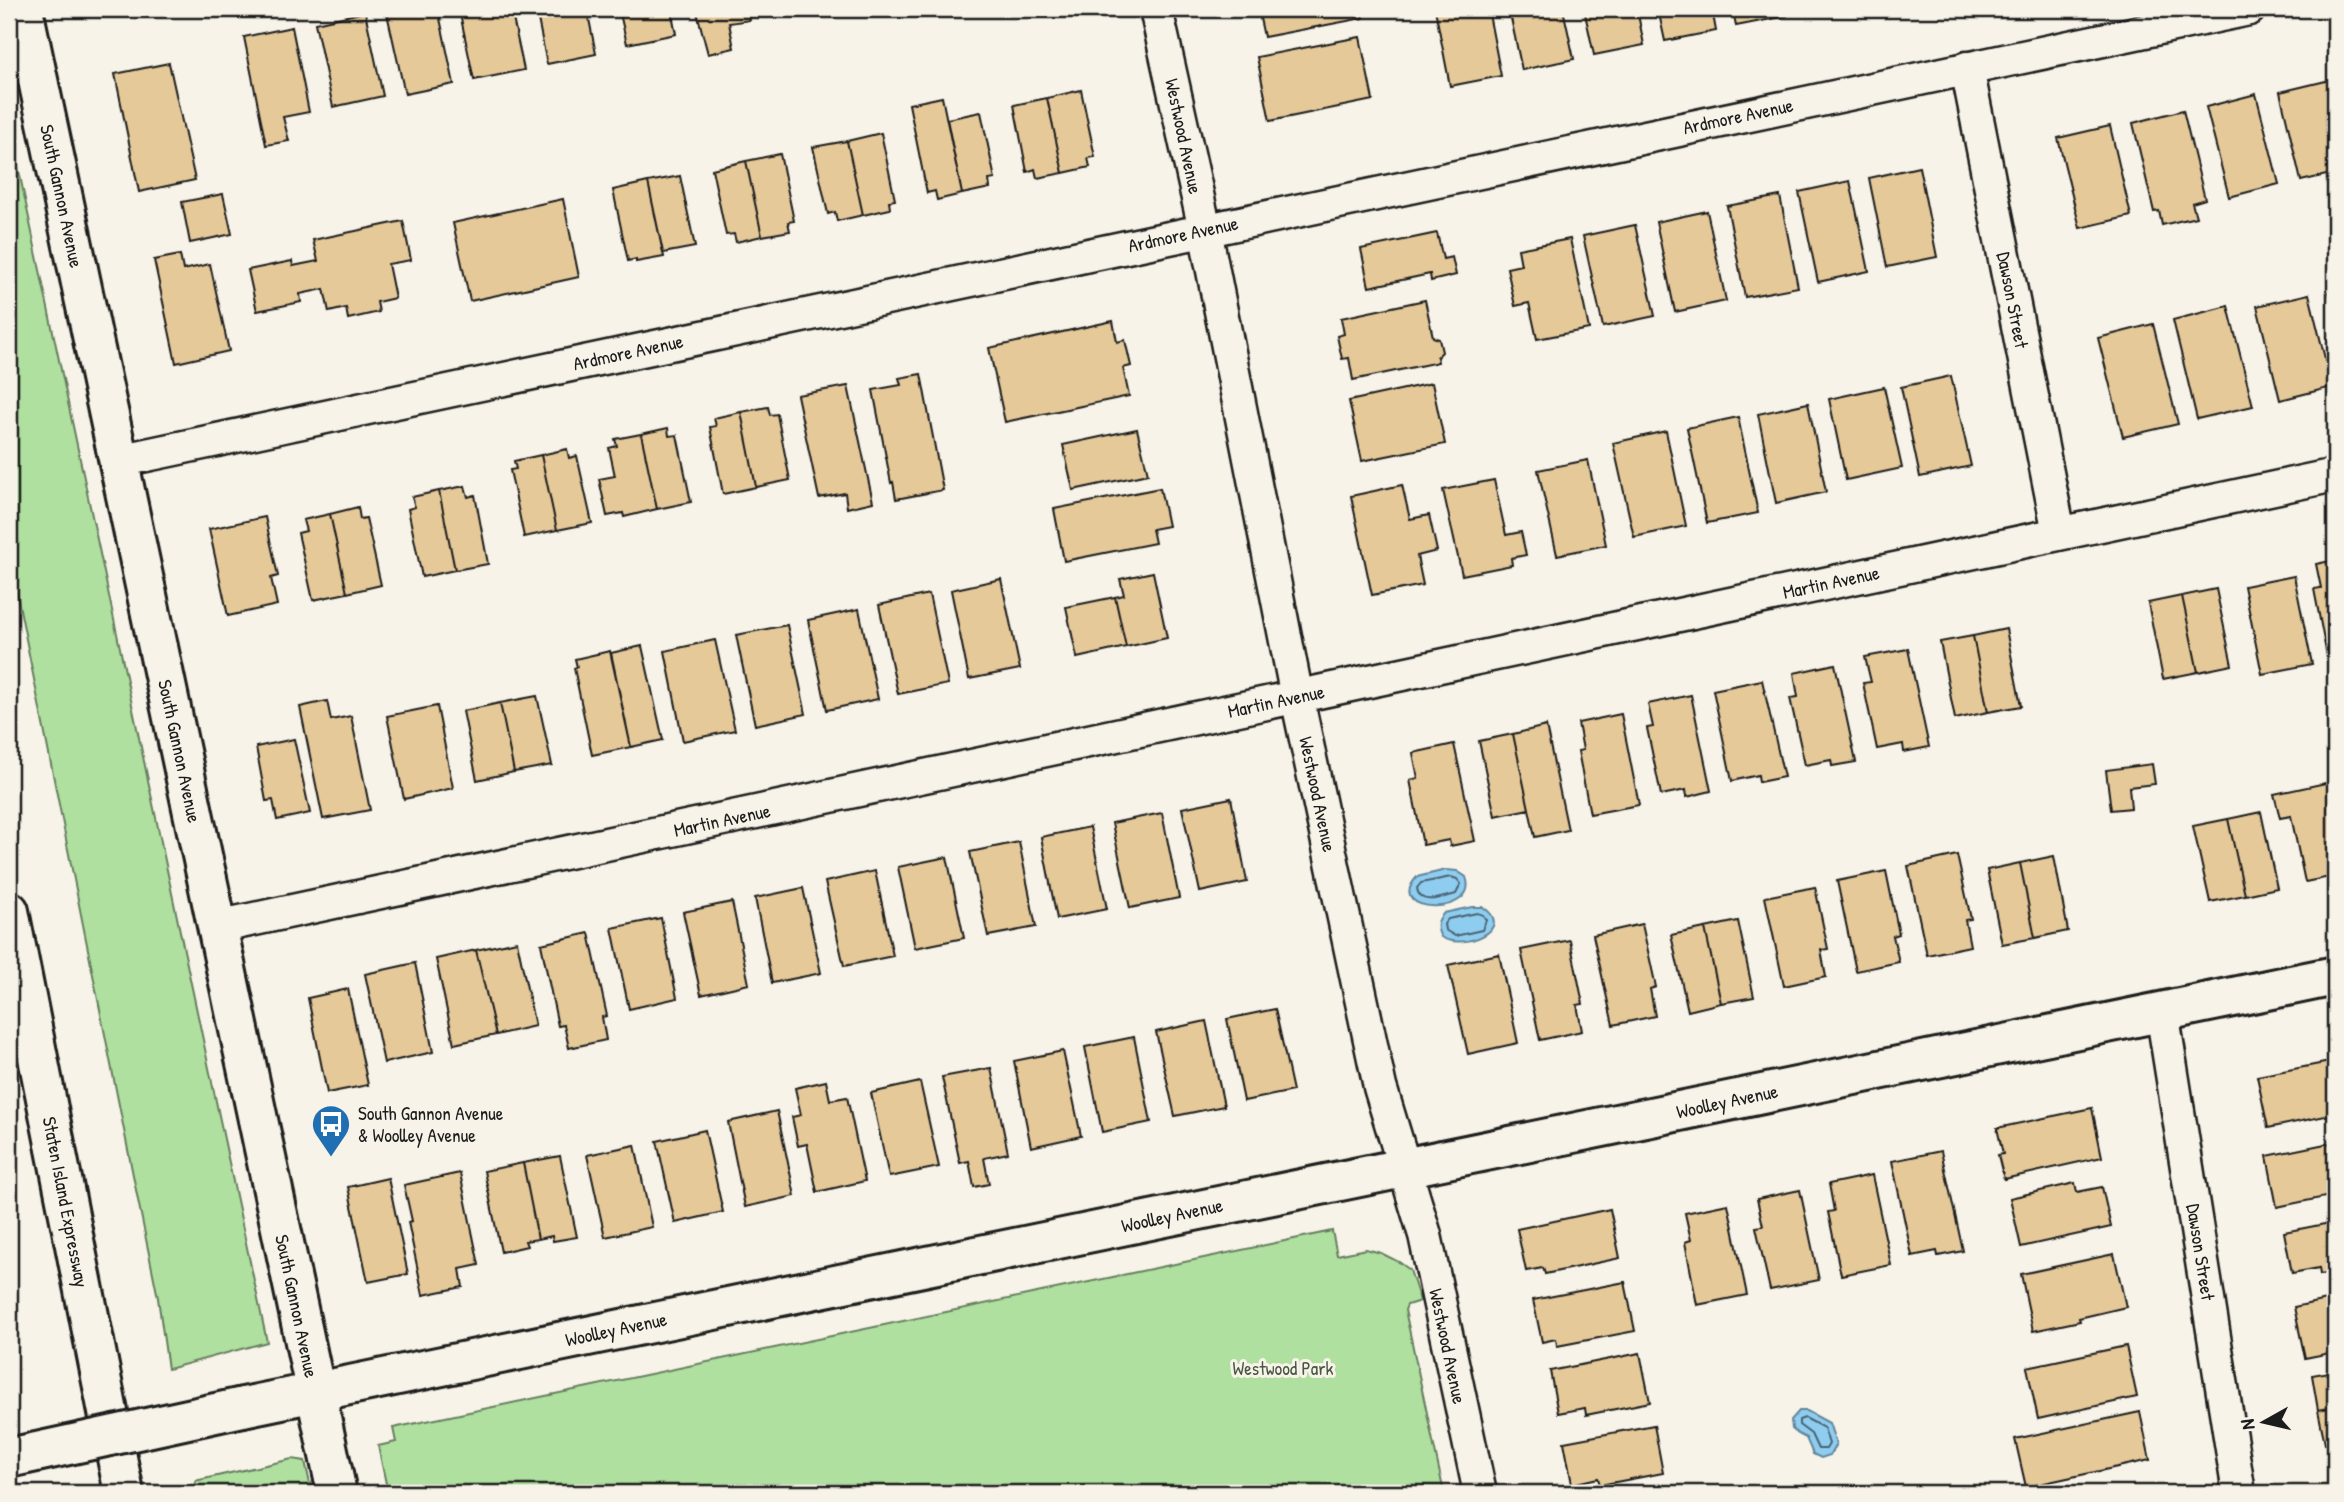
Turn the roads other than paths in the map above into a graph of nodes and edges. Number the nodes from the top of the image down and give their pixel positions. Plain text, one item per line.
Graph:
1 (23, 9) edge
2 (1156, 9) edge
3 (2249, 9) edge
4 (1967, 68) junction
5 (1205, 230) junction
6 (118, 461) junction
7 (2335, 475) edge
8 (2059, 533) junction
9 (1297, 697) junction
10 (9, 911) edge
11 (217, 928) junction
12 (2335, 976) edge
13 (2162, 1012) junction
14 (1404, 1167) junction
15 (315, 1391) junction
16 (9, 1458) edge
17 (124, 1493) edge
18 (337, 1493) edge
19 (1480, 1493) edge
20 (2239, 1493) edge

1 - 6 main road, South Gannon Avenue
2 - 5 street, Westwood Avenue
3 - 4 street, Ardmore Avenue
4 - 5 street, Ardmore Avenue
4 - 8 street, Dawson Street
5 - 6 street, Ardmore Avenue
5 - 9 street, Westwood Avenue
6 - 11 main road, South Gannon Avenue
7 - 8 street, Martin Avenue
8 - 9 street, Martin Avenue
9 - 11 street, Martin Avenue
9 - 14 street, Westwood Avenue
10 - 17 main road, Staten Island Expressway
11 - 15 main road, South Gannon Avenue
12 - 13 main road, Woolley Avenue
13 - 14 main road, Woolley Avenue
13 - 20 street, Dawson Street
14 - 15 main road, Woolley Avenue
14 - 19 street, Westwood Avenue
15 - 16 main road, Woolley Avenue, bridge
15 - 18 main road, South Gannon Avenue

